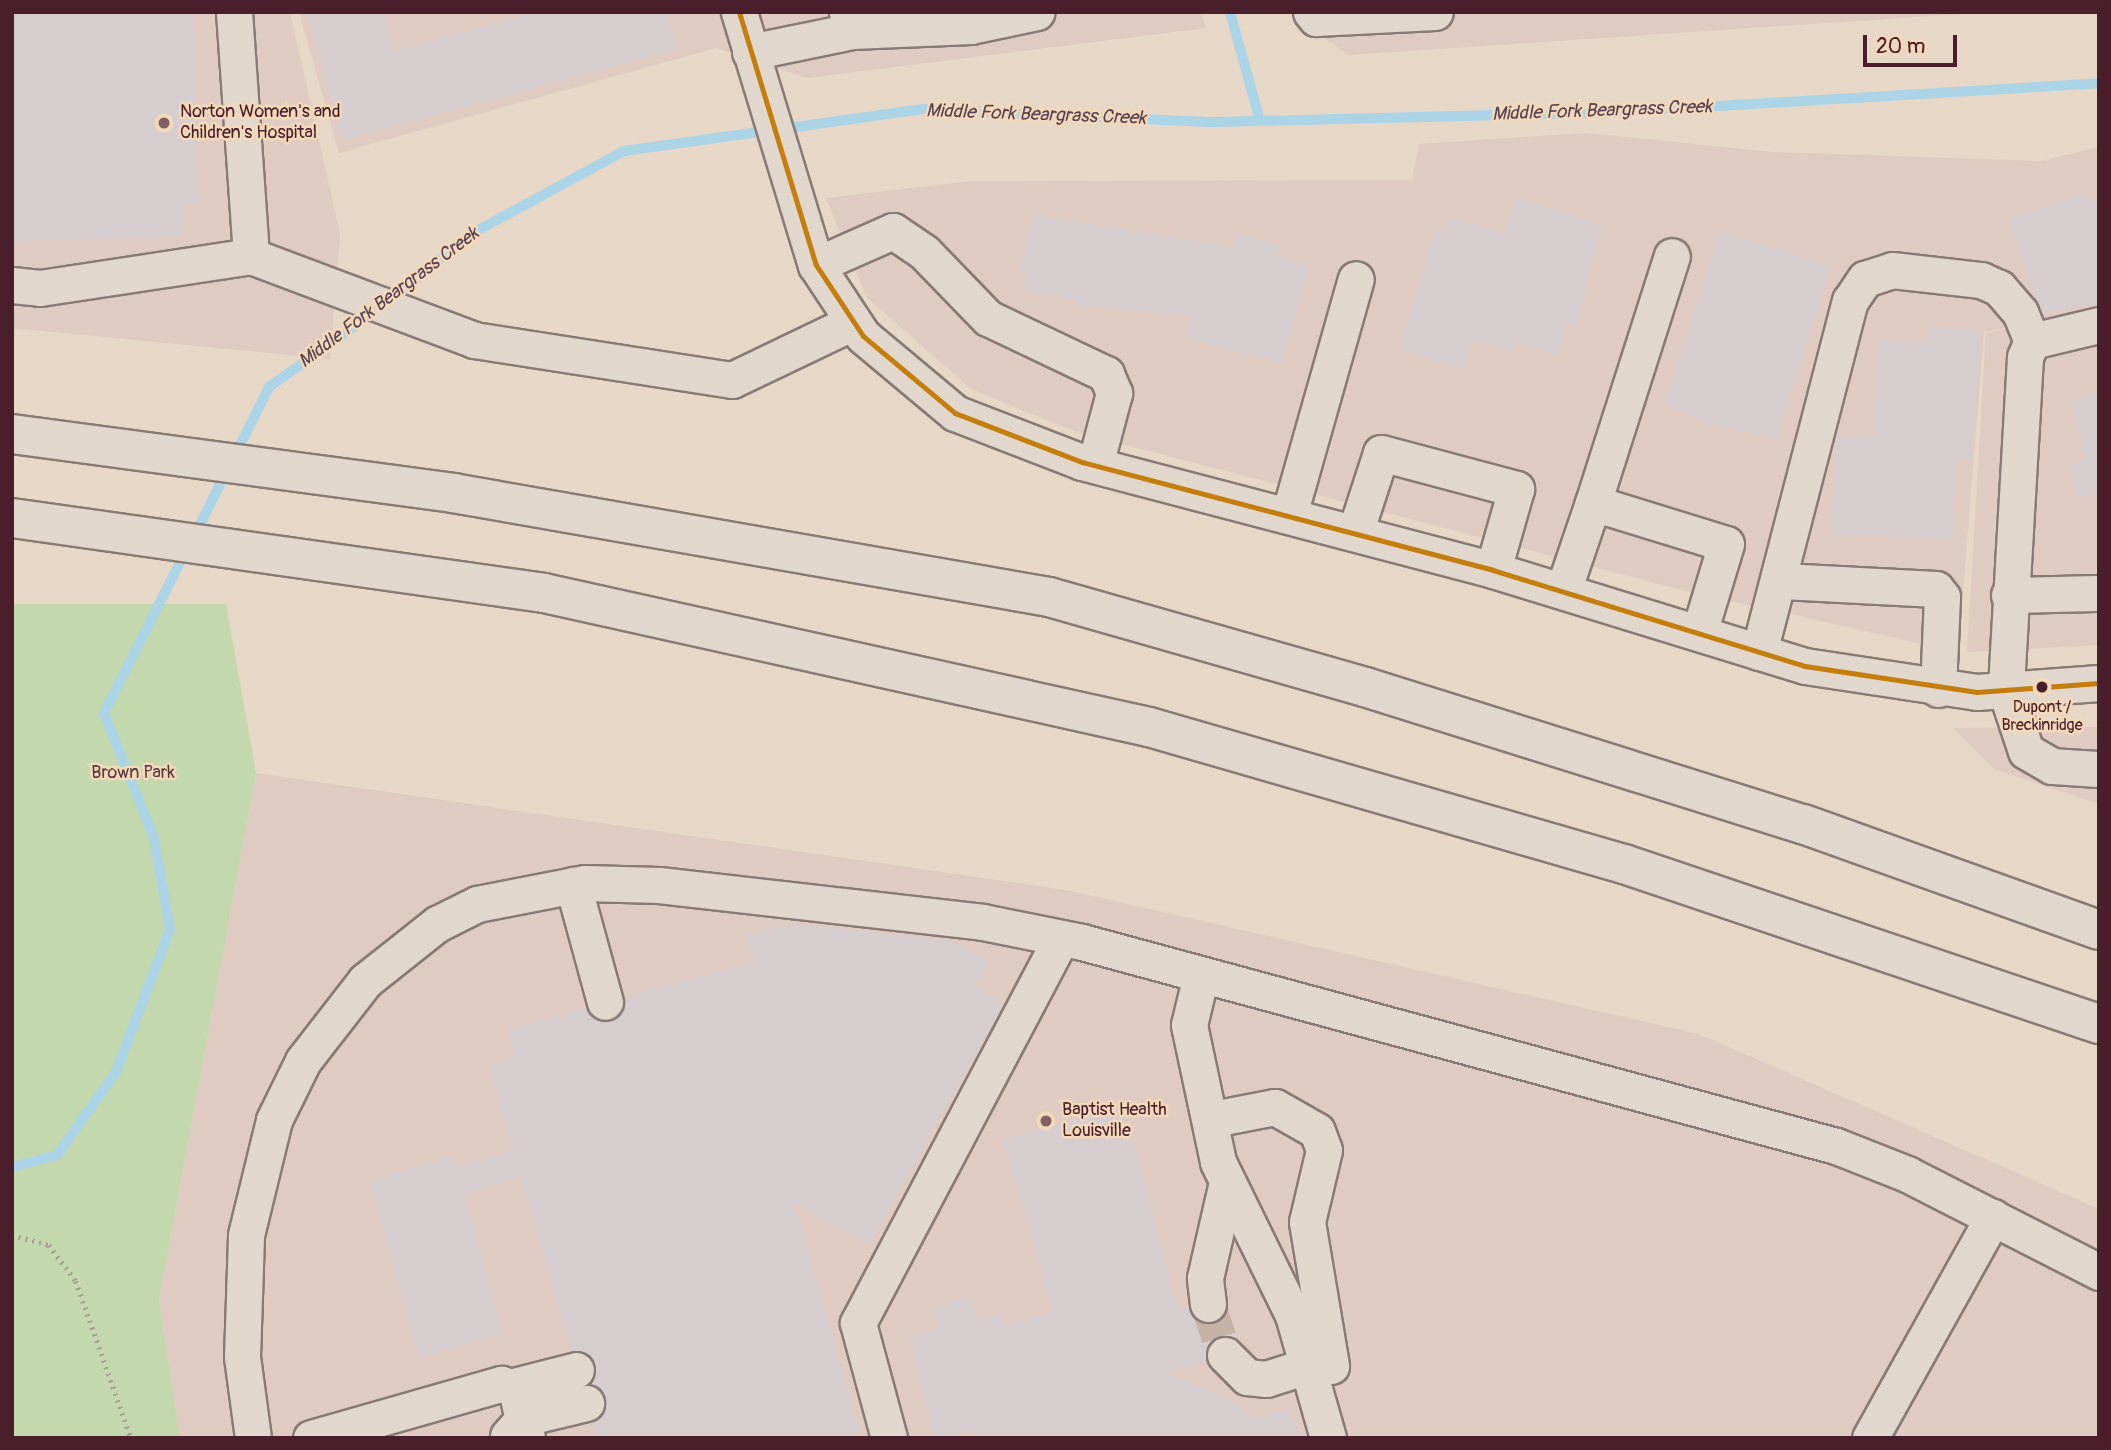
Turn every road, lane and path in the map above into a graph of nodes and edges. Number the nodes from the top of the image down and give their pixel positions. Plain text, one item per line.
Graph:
1 (234, 12) edge
2 (739, 12) edge
3 (1037, 12) edge
4 (1311, 12) edge
5 (1435, 12) edge
6 (850, 21) edge
7 (750, 52) junction
8 (251, 256) junction
9 (1672, 256) dead end
10 (816, 265) junction
11 (1356, 279) dead end
12 (12, 285) edge
13 (853, 322) junction
14 (2099, 325) edge
15 (2032, 341) junction
16 (12, 434) edge
17 (1095, 465) junction
18 (1593, 503) junction
19 (1289, 515) junction
20 (12, 517) edge
21 (1356, 533) junction
22 (1493, 570) junction
23 (1782, 581) junction
24 (1563, 591) junction
25 (2099, 593) edge
26 (2009, 595) junction
27 (1699, 633) junction
28 (1759, 652) junction
29 (2099, 683) edge
30 (1938, 689) junction
31 (2006, 691) junction
32 (2099, 769) edge
33 (573, 885) junction
34 (2099, 930) edge
35 (1061, 938) junction
36 (1201, 975) junction
37 (605, 1002) dead end
38 (2099, 1024) edge
39 (1213, 1119) junction
40 (1227, 1182) junction
41 (1993, 1217) junction
42 (12, 1235) edge
43 (2099, 1272) edge
44 (1280, 1289) junction
45 (1208, 1304) tunnel mouth
46 (1321, 1332) junction
47 (1225, 1355) tunnel mouth
48 (1307, 1366) junction
49 (510, 1387) junction
50 (519, 1431) edge
51 (131, 1438) edge
52 (253, 1438) edge
53 (311, 1438) edge
54 (889, 1438) edge
55 (1328, 1438) edge
56 (1352, 1438) edge
57 (1870, 1438) edge

1 - 8 street
2 - 7 street
3 - 6 street
4 - 5 street
6 - 7 street
7 - 10 street
8 - 12 street
8 - 13 street
9 - 18 street
10 - 13 street
10 - 17 street
11 - 19 street
13 - 17 street
14 - 15 street
15 - 23 street
15 - 26 street
16 - 34 highway
17 - 19 street
18 - 24 street
18 - 27 street
19 - 21 street
20 - 38 highway
21 - 22 street
21 - 22 street
22 - 24 street
23 - 28 street
23 - 30 street
24 - 27 street
25 - 26 street
26 - 31 street
27 - 28 street
28 - 30 street
29 - 31 street
30 - 31 street
31 - 32 street
33 - 35 street
33 - 37 street
33 - 52 street
35 - 36 street
35 - 54 street
36 - 39 street
36 - 41 street
39 - 40 street
39 - 46 street
40 - 44 street
40 - 45 street
41 - 43 street
41 - 57 street
42 - 51 path
44 - 46 street
44 - 48 street
46 - 56 street
47 - 48 street
48 - 55 street
49 - 50 street
49 - 50 street
49 - 53 street

